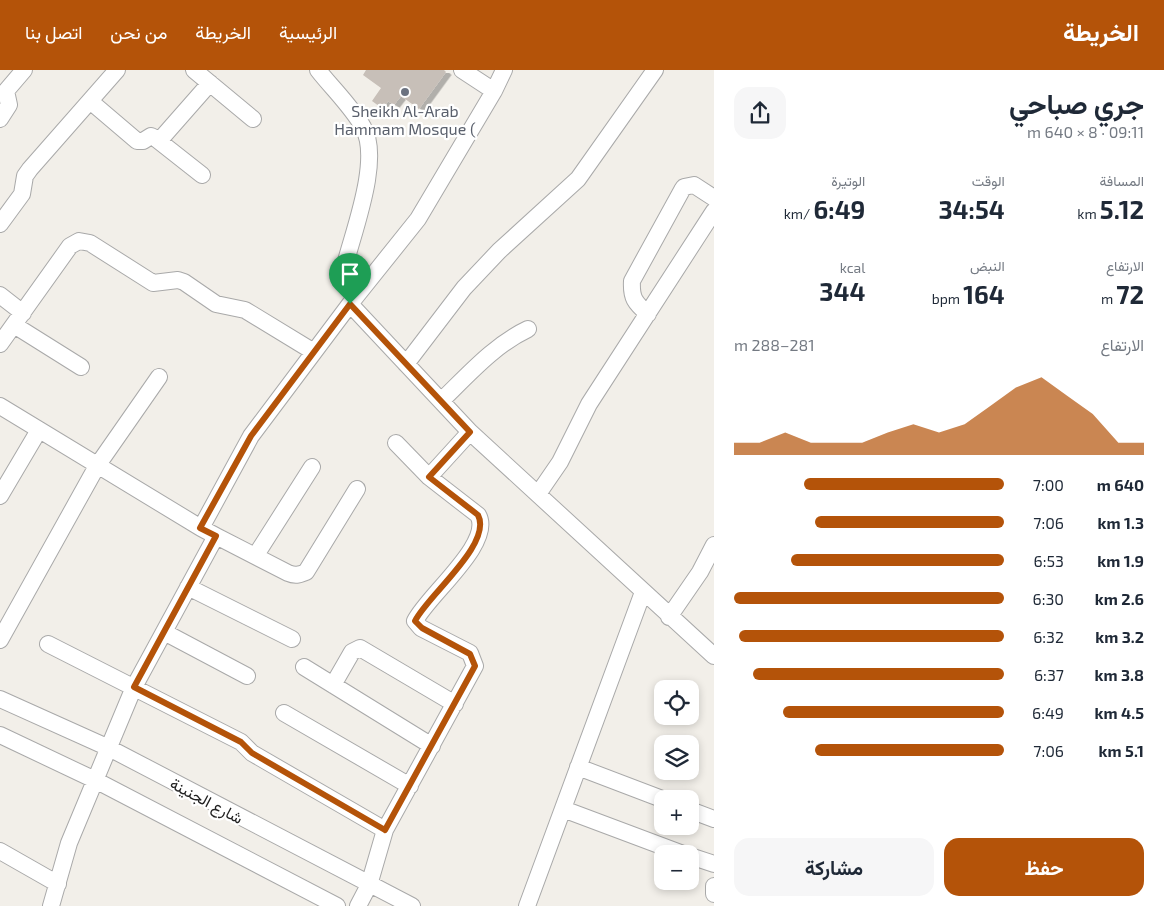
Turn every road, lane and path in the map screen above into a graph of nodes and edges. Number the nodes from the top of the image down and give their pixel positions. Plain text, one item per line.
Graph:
1 (24, 70) edge
2 (117, 70) edge
3 (194, 70) edge
4 (318, 70) edge
5 (462, 70) edge
6 (504, 70) edge
7 (654, 70) edge
8 (210, 83) junction
9 (494, 91) junction
10 (90, 101) junction
11 (254, 118) dead end
12 (0, 119) edge
13 (159, 141) junction
14 (202, 174) dead end
15 (714, 198) edge
16 (714, 211) edge
17 (0, 224) edge
18 (365, 285) junction
19 (0, 295) edge
20 (350, 304) junction
21 (648, 314) junction
22 (18, 319) junction
23 (528, 329) dead end
24 (0, 344) edge
25 (314, 352) junction
26 (406, 364) junction
27 (81, 367) dead end
28 (159, 377) dead end
29 (441, 401) junction
30 (0, 406) edge
31 (39, 430) junction
32 (470, 432) junction
33 (396, 443) dead end
34 (97, 466) junction
35 (312, 467) dead end
36 (429, 477) junction
37 (357, 489) dead end
38 (538, 494) junction
39 (0, 496) edge
40 (200, 528) junction
41 (216, 536) junction
42 (714, 545) edge
43 (256, 555) junction
44 (188, 587) junction
45 (643, 592) junction
46 (669, 616) junction
47 (164, 632) junction
48 (292, 639) dead end
49 (0, 640) edge
50 (48, 644) dead end
51 (714, 656) edge
52 (304, 667) dead end
53 (247, 676) dead end
54 (333, 685) junction
55 (134, 687) junction
56 (0, 699) edge
57 (455, 704) junction
58 (284, 713) dead end
59 (0, 735) edge
60 (432, 746) junction
61 (109, 748) junction
62 (578, 768) junction
63 (95, 780) junction
64 (410, 786) junction
65 (654, 796) edge
66 (563, 809) junction
67 (699, 813) edge
68 (714, 819) edge
69 (385, 830) junction
70 (659, 845) edge
71 (0, 851) edge
72 (699, 859) edge
73 (714, 864) edge
74 (58, 884) junction
75 (369, 885) junction
76 (714, 886) edge
77 (714, 894) edge
78 (332, 905) edge
79 (51, 906) edge
80 (358, 906) edge
81 (412, 906) edge
82 (527, 906) edge

1 - 12 street
2 - 10 street
3 - 8 street
4 - 18 street
5 - 9 street
6 - 9 street
7 - 26 street
8 - 11 street
8 - 13 street
9 - 18 street
10 - 13 street
10 - 17 street
13 - 14 street
15 - 21 street
16 - 21 street
18 - 20 street
19 - 22 street
20 - 25 street
20 - 26 street
21 - 38 street
22 - 24 street
22 - 25 street
22 - 27 street
23 - 29 street
25 - 40 street
26 - 29 street
28 - 34 street
29 - 32 street
30 - 31 street
31 - 34 street
31 - 39 street
32 - 36 street
32 - 38 street
33 - 36 street
34 - 40 street
34 - 49 street
35 - 43 street
36 - 57 street
37 - 43 street
38 - 45 street
40 - 41 street
41 - 43 street
41 - 44 street
42 - 46 street
44 - 47 street
44 - 48 street
45 - 46 street
45 - 62 street
46 - 51 street
47 - 53 street
47 - 55 street
50 - 55 street
52 - 54 street
54 - 57 street
54 - 60 street
55 - 61 street
55 - 69 street
56 - 61 street, شارع الجنينة
57 - 60 street
58 - 64 street
59 - 63 street, شارع الجنينة
60 - 64 street
61 - 63 street
61 - 75 street, شارع الجنينة
62 - 65 street
62 - 66 street
63 - 74 street
63 - 78 street, شارع الجنينة
64 - 69 street
66 - 70 street
66 - 82 street
67 - 68 street
69 - 75 street
71 - 74 street
72 - 73 street
74 - 79 street
75 - 80 street
75 - 81 street, شارع الجنينة
76 - 77 street

